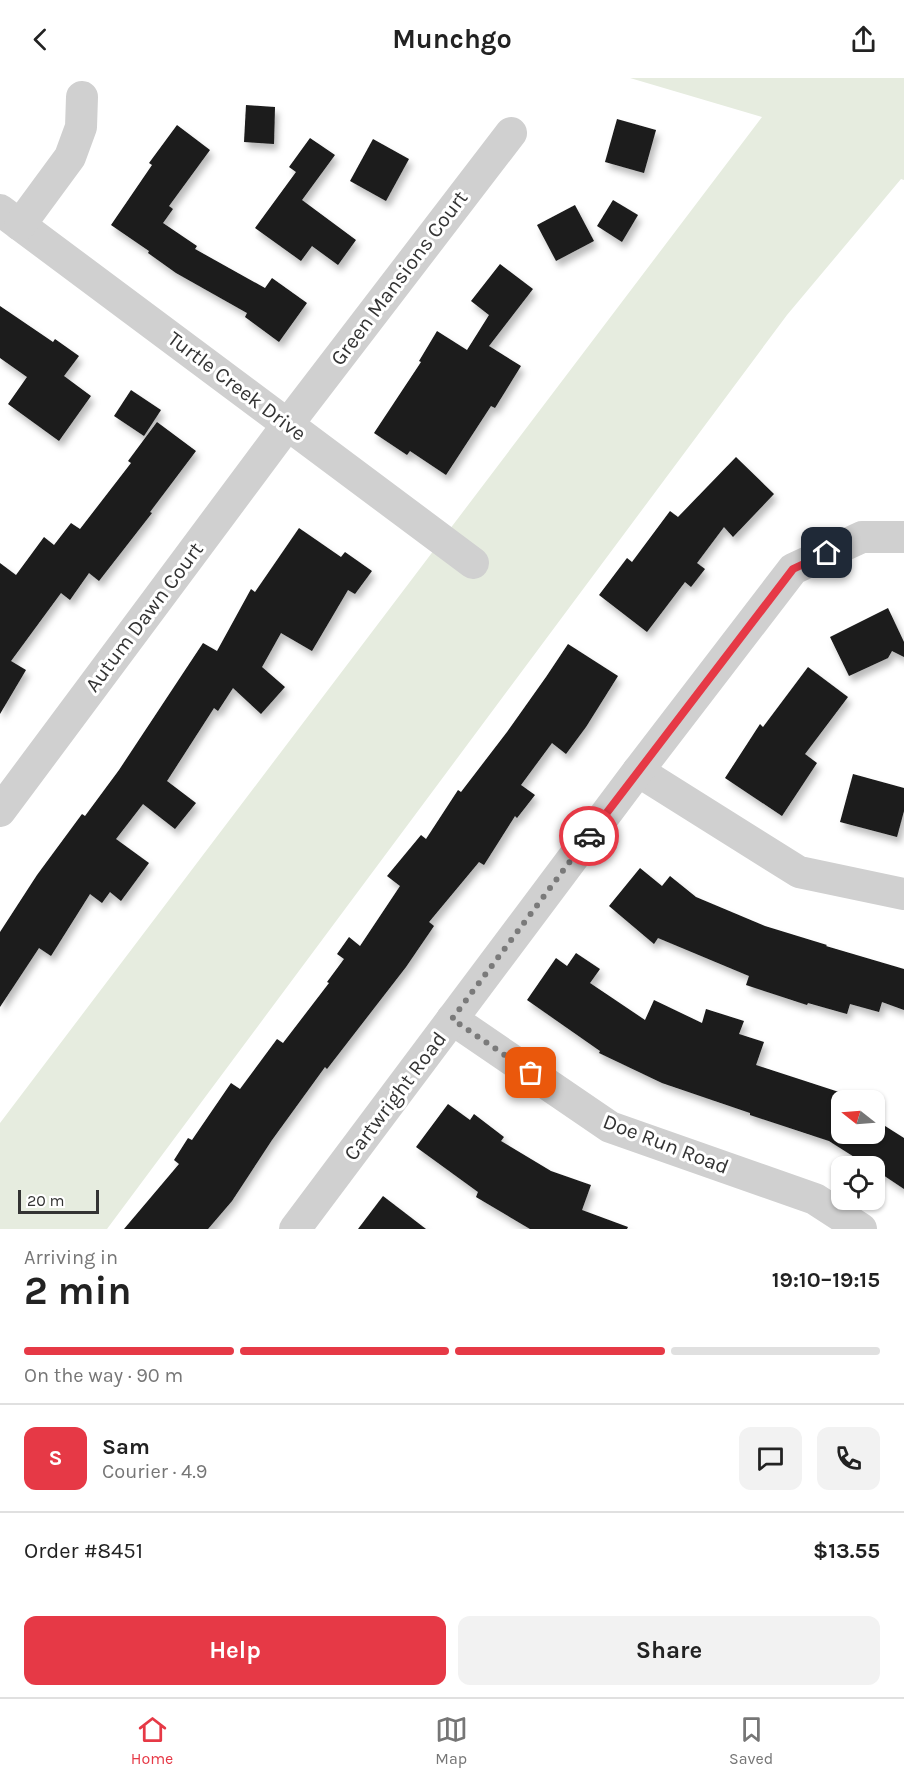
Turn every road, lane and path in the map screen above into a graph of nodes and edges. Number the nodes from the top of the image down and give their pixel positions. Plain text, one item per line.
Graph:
1 (82, 97) dead end
2 (511, 133) dead end
3 (10, 217) edge
4 (288, 424) junction
5 (904, 537) edge
6 (473, 563) dead end
7 (638, 771) junction
8 (0, 811) edge
9 (904, 894) edge
10 (452, 1019) junction
11 (295, 1229) edge
12 (861, 1229) edge

1 - 3 street
2 - 4 street, Green Mansions Court
3 - 4 street, Turtle Creek Drive
4 - 6 street, Turtle Creek Drive
4 - 8 street, Autum Dawn Court
5 - 7 street, Cartwright Road
7 - 9 street
7 - 10 street, Cartwright Road
10 - 11 street, Cartwright Road
10 - 12 street, Doe Run Road

